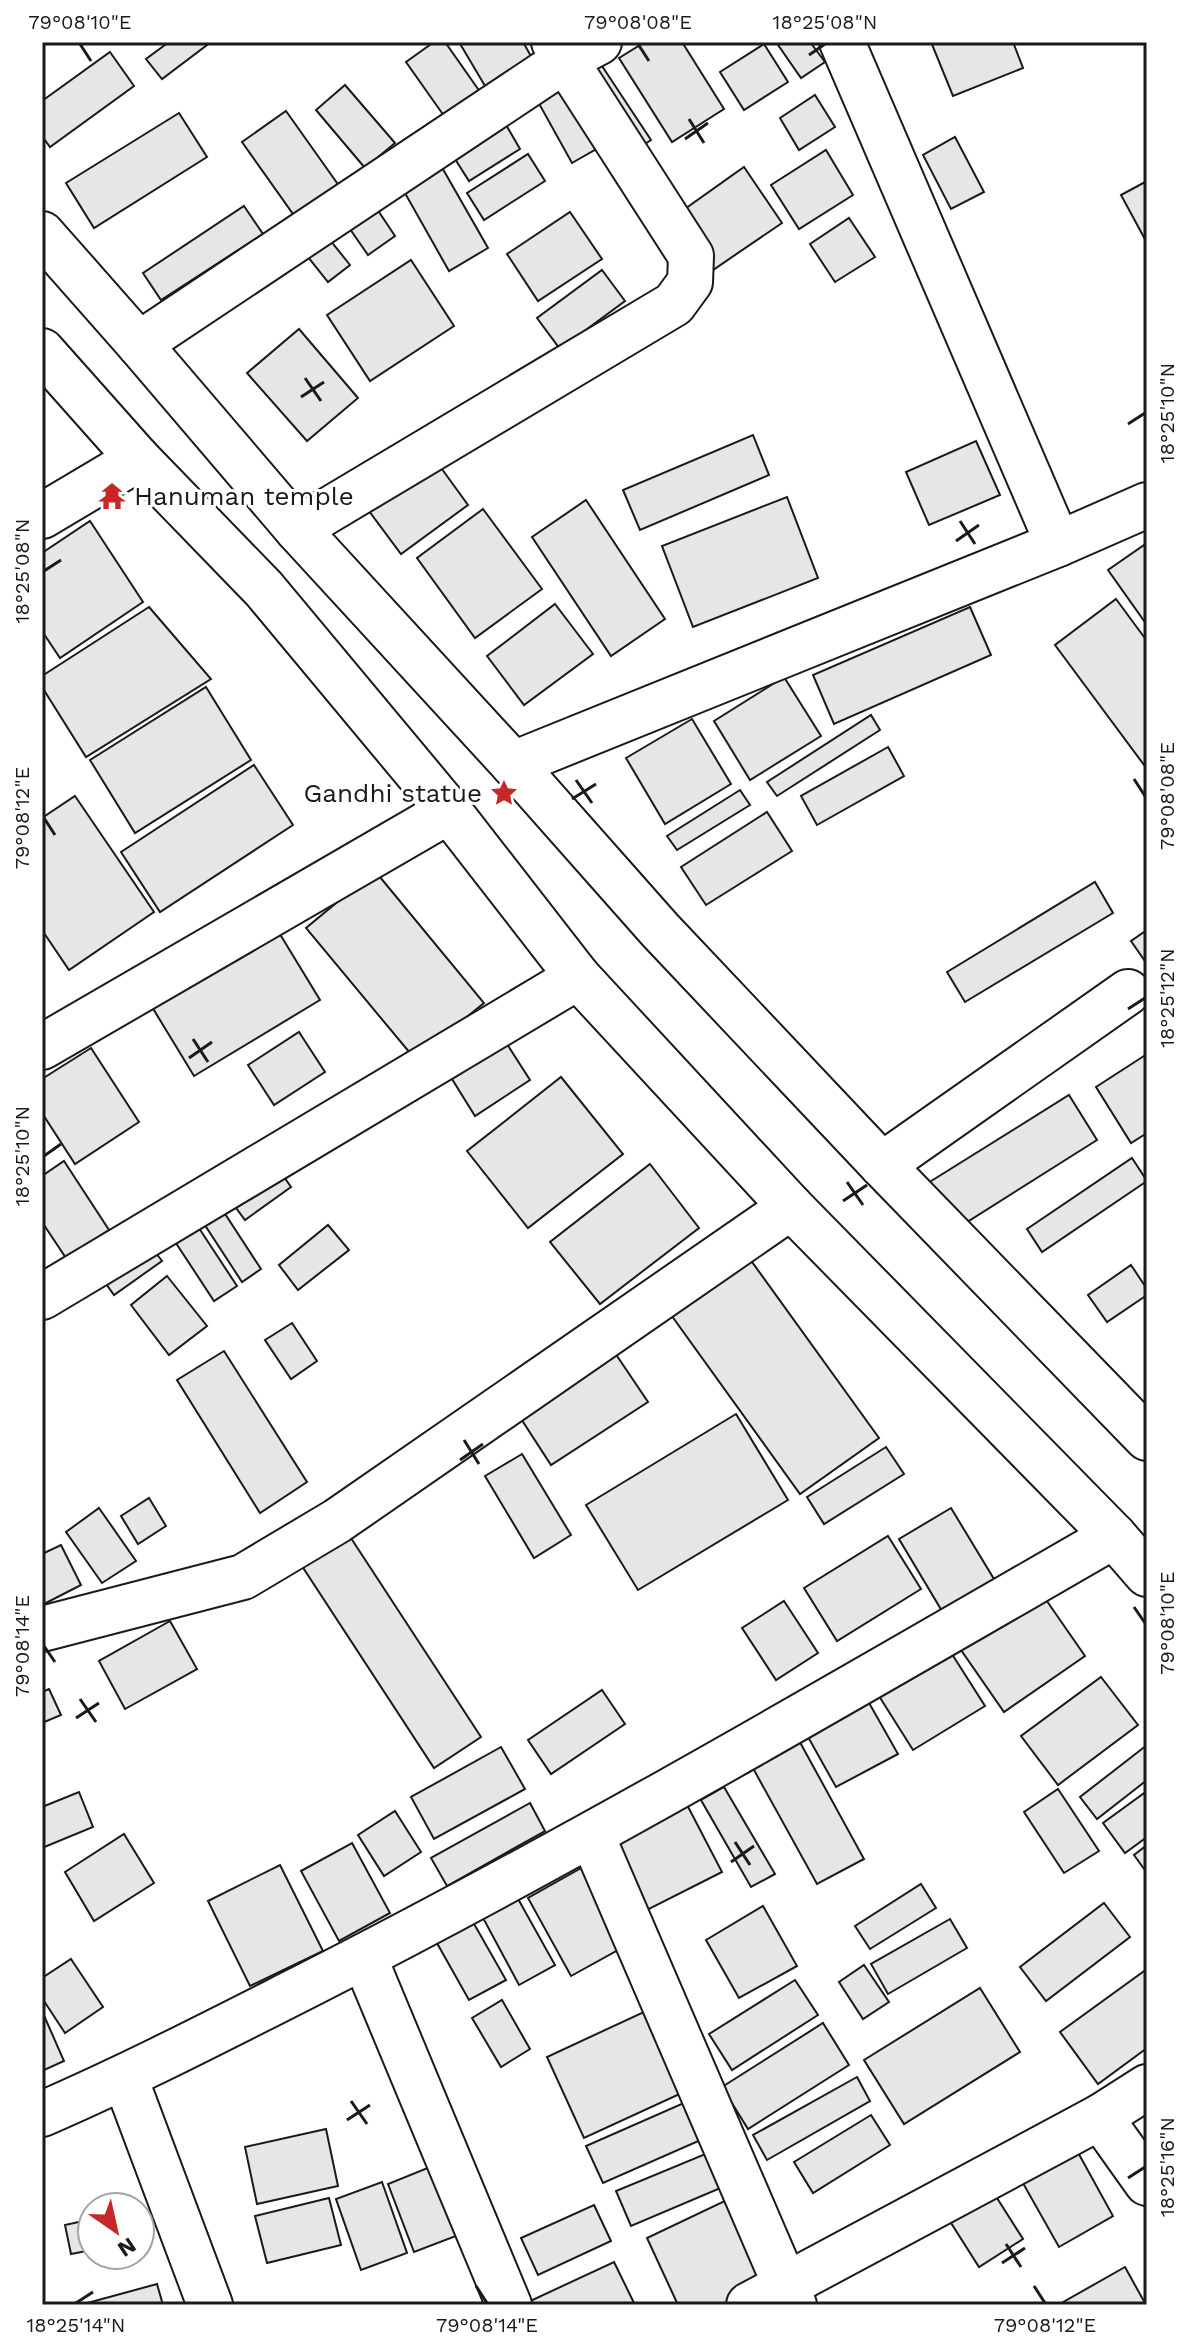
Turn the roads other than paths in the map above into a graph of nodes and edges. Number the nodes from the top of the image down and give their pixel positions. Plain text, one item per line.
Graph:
1 (842, 42) edge
2 (573, 48) edge
3 (42, 234) edge
4 (139, 344) junction
5 (42, 351) edge
6 (138, 459) junction
7 (1147, 505) edge
8 (42, 516) edge
9 (297, 529) junction
10 (1058, 544) junction
11 (513, 764) junction
12 (449, 811) junction
13 (578, 977) junction
14 (1128, 992) dead end
15 (48, 1032) edge
16 (882, 1165) junction
17 (791, 1207) junction
18 (42, 1297) edge
19 (1147, 1438) edge
20 (1114, 1536) junction
21 (1147, 1574) edge
22 (42, 1629) edge
23 (592, 1836) junction
24 (364, 1957) junction
25 (125, 2078) junction
26 (1147, 2087) edge
27 (42, 2114) edge
28 (1100, 2117) junction
29 (1147, 2183) edge
30 (791, 2294) edge
31 (210, 2305) edge
32 (509, 2305) edge
33 (749, 2305) edge

1 - 10 street
2 - 4 street
2 - 9 street
3 - 4 street
4 - 9 street
5 - 6 street
6 - 8 street
6 - 12 street
7 - 10 street
9 - 11 street
10 - 11 street
11 - 16 street
12 - 13 street
12 - 15 street
13 - 17 street
13 - 18 street
14 - 16 street
16 - 19 street
17 - 20 street
17 - 22 street
20 - 21 street
20 - 23 street
23 - 24 street
23 - 30 street
24 - 25 street
24 - 32 street
25 - 27 street
25 - 31 street
26 - 28 street
28 - 29 street
28 - 30 street
30 - 33 street

